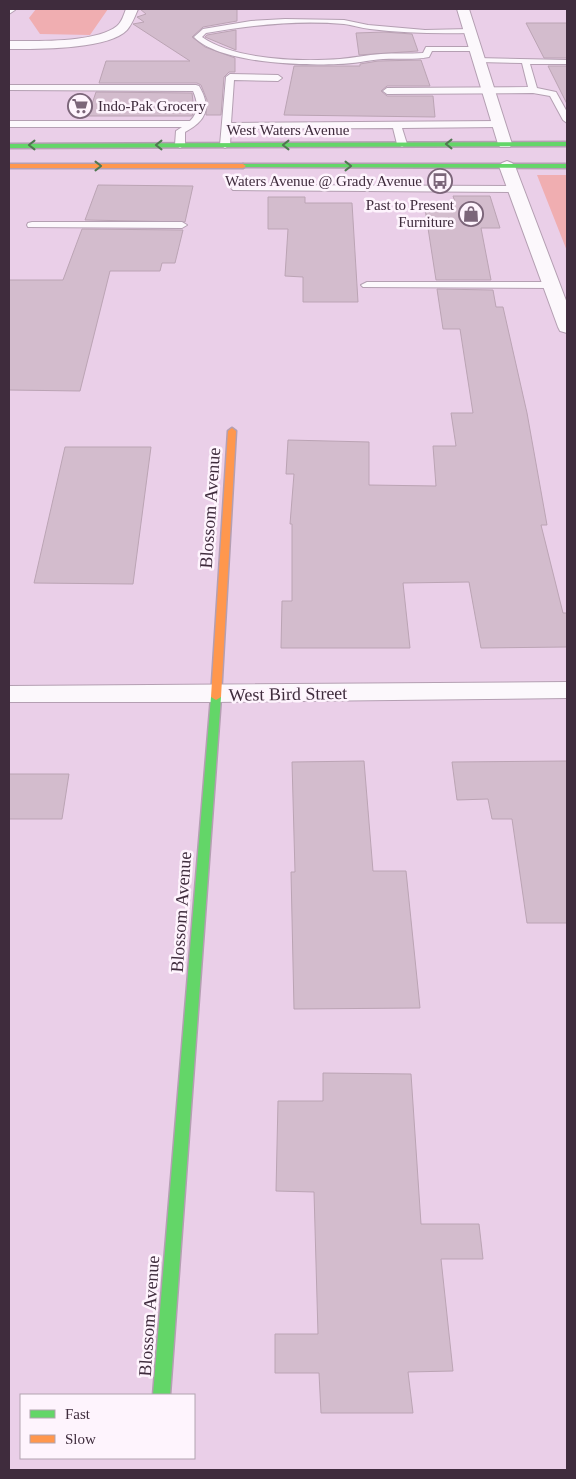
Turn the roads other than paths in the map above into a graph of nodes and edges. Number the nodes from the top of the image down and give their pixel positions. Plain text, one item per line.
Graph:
1 (132, 9) edge
2 (463, 9) edge
3 (470, 31) junction
4 (425, 32) junction
5 (9, 45) edge
6 (430, 49) junction
7 (477, 54) junction
8 (525, 60) junction
9 (567, 62) edge
10 (278, 78) dead end
11 (9, 87) edge
12 (532, 90) junction
13 (387, 91) dead end
14 (488, 91) junction
15 (553, 94) junction
16 (567, 94) edge
17 (567, 120) edge
18 (9, 124) edge
19 (194, 124) junction
20 (499, 124) junction
21 (398, 125) junction
22 (226, 126) junction
23 (59, 135) junction
24 (402, 144) junction
25 (504, 144) junction
26 (567, 144) edge
27 (180, 145) junction
28 (225, 145) junction
29 (9, 146) edge
30 (567, 156) edge
31 (9, 166) edge
32 (50, 166) junction
33 (239, 166) junction
34 (507, 166) junction
35 (567, 166) edge
36 (236, 188) dead end
37 (515, 189) junction
38 (182, 224) dead end
39 (32, 225) dead end
40 (367, 285) dead end
41 (551, 285) junction
42 (567, 327) edge
43 (232, 431) dead end
44 (567, 690) edge
45 (9, 694) edge
46 (216, 694) junction
47 (161, 1394) edge

1 - 5 street
2 - 3 street
3 - 4 lane
3 - 7 street
4 - 6 lane
4 - 6 lane
6 - 7 lane
7 - 8 lane
7 - 14 street
8 - 9 lane
8 - 12 lane
10 - 22 lane
11 - 19 lane
12 - 14 lane
12 - 15 lane
13 - 14 lane
14 - 20 street
15 - 16 lane
15 - 17 lane
18 - 23 lane
19 - 23 lane
19 - 27 lane
20 - 21 lane
20 - 25 street
21 - 22 lane
21 - 24 lane
22 - 28 lane
27 -> 23 main road, West Waters Avenue
23 -> 29 main road, West Waters Avenue
23 - 32 main road
25 -> 24 main road, West Waters Avenue
24 -> 28 main road, West Waters Avenue
25 - 26 main road, West Waters Avenue
25 - 33 main road
27 - 28 main road, West Waters Avenue
30 - 34 main road
31 - 32 main road
32 -> 33 main road
33 -> 34 main road
34 - 35 main road
34 - 37 street
36 - 37 lane
37 - 41 street
38 - 39 lane
40 - 41 lane
41 - 42 street
43 - 46 main road, Blossom Avenue
44 - 46 street, West Bird Street
45 - 46 street, West Bird Street
46 - 47 main road, Blossom Avenue

